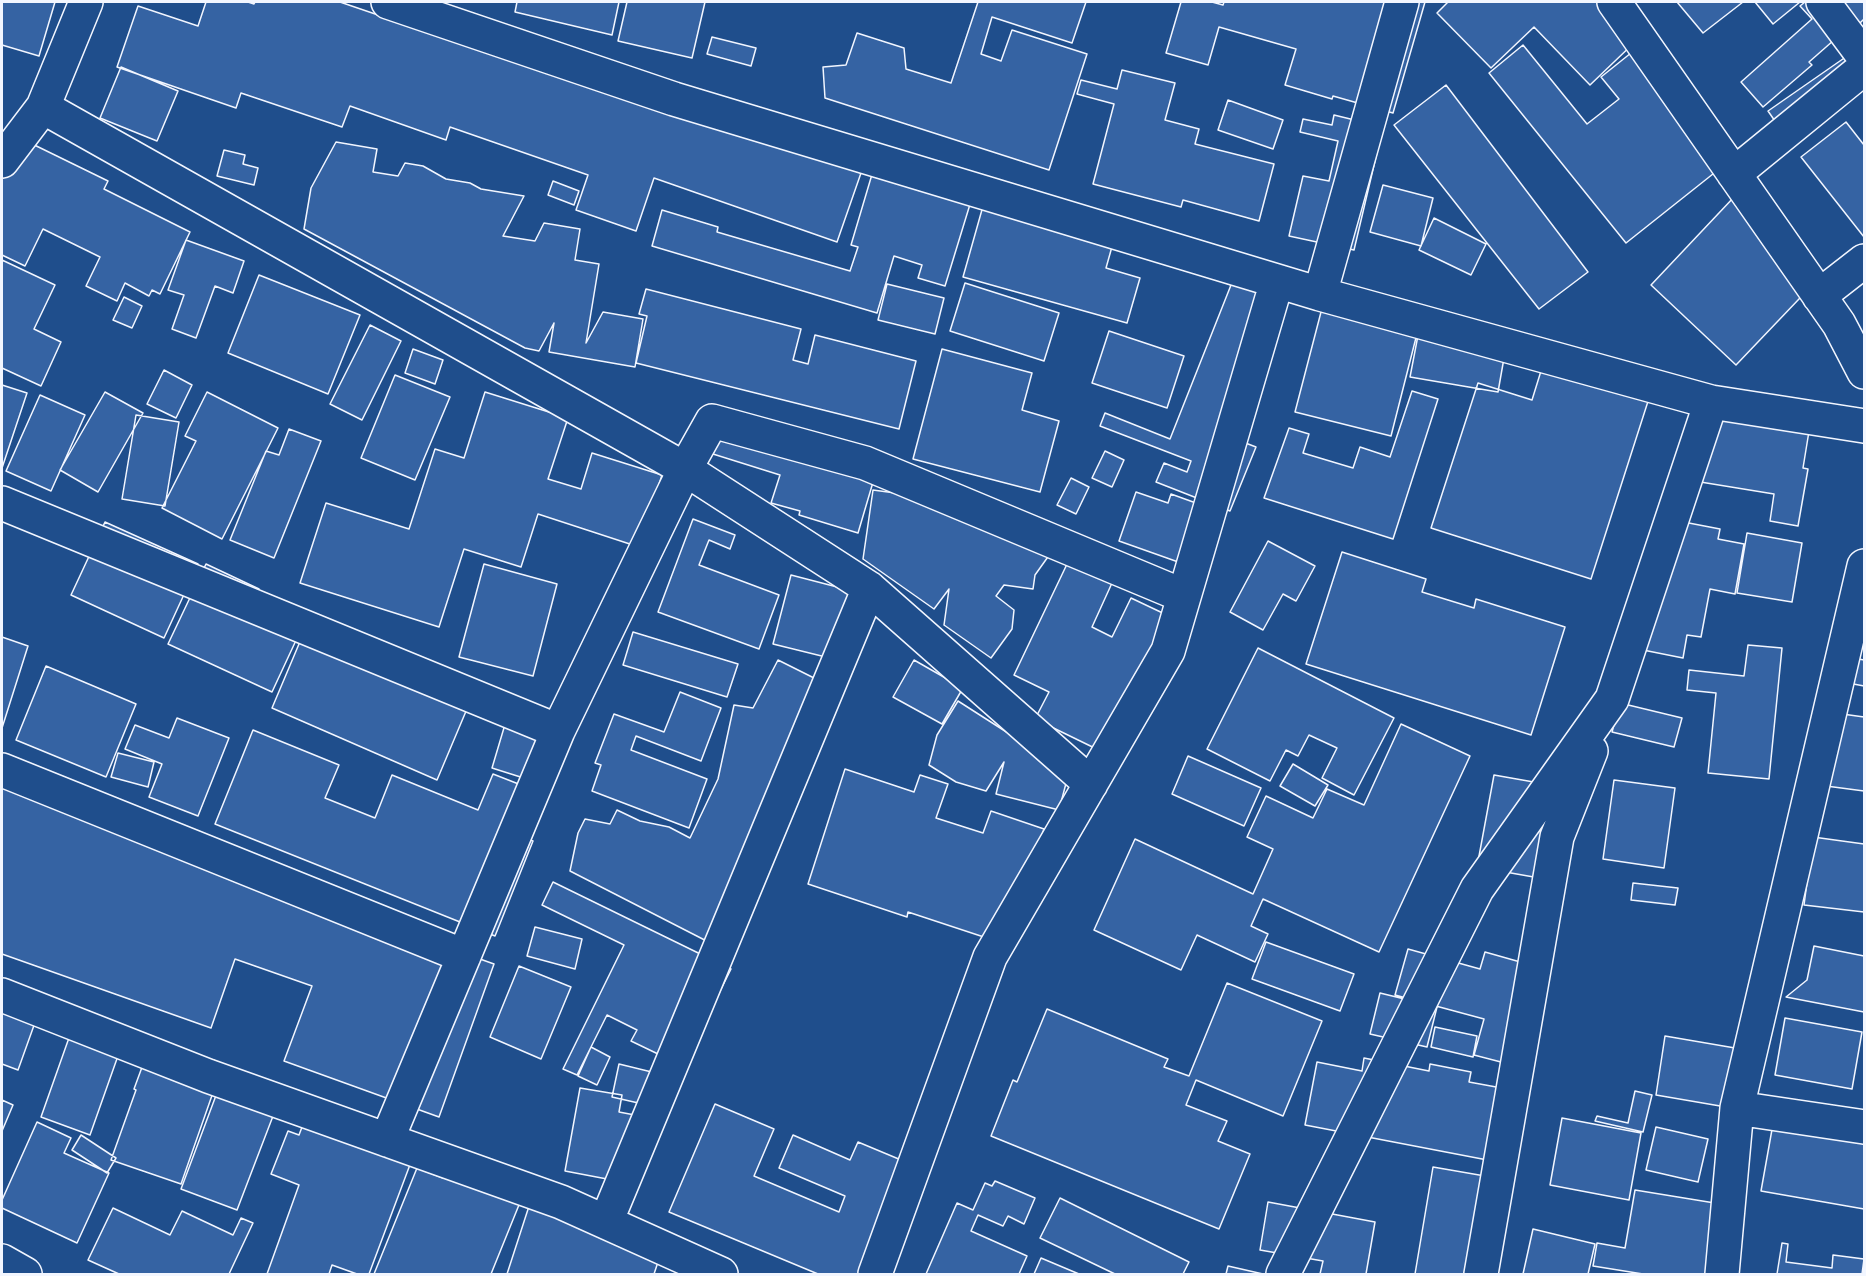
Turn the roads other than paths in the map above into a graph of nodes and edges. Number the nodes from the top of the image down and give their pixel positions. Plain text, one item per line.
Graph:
1 (86, 2) edge
2 (388, 2) edge
3 (1402, 2) edge
4 (1614, 2) edge
5 (1823, 2) edge
6 (1864, 57) edge
7 (1864, 68) edge
8 (44, 107) junction
9 (2, 161) edge
10 (1734, 174) junction
11 (1864, 261) edge
12 (1277, 281) junction
13 (1320, 294) junction
14 (1819, 296) junction
15 (1864, 372) edge
16 (1711, 402) junction
17 (1864, 426) edge
18 (685, 469) junction
19 (2, 503) edge
20 (1864, 566) edge
21 (868, 588) junction
22 (1184, 596) junction
23 (1612, 699) junction
24 (558, 731) junction
25 (2, 770) edge
26 (1091, 784) junction
27 (464, 956) junction
28 (2, 995) edge
29 (1737, 1108) junction
30 (1864, 1126) edge
31 (387, 1140) junction
32 (606, 1222) junction
33 (2, 1261) edge
34 (25, 1275) edge
35 (721, 1275) edge
36 (875, 1275) edge
37 (1283, 1275) edge
38 (1481, 1275) edge
39 (1722, 1275) edge

1 - 8 street
2 - 12 street
3 - 13 street
4 - 10 street
5 - 6 street
7 - 10 street
8 - 9 street
8 - 18 street
10 - 14 street
11 - 14 street
12 - 13 street
12 - 22 street
13 - 16 street
14 - 15 street
16 - 17 street
16 - 23 street
18 - 21 street
18 - 22 street
18 - 24 street
19 - 24 street
20 - 29 street
21 - 26 street
21 - 32 street
22 - 26 street
23 - 37 street
23 - 38 street
24 - 27 street
25 - 27 street
26 - 36 street
27 - 31 street
28 - 31 street
29 - 30 street
29 - 39 street
31 - 32 street
32 - 35 street
33 - 34 street

